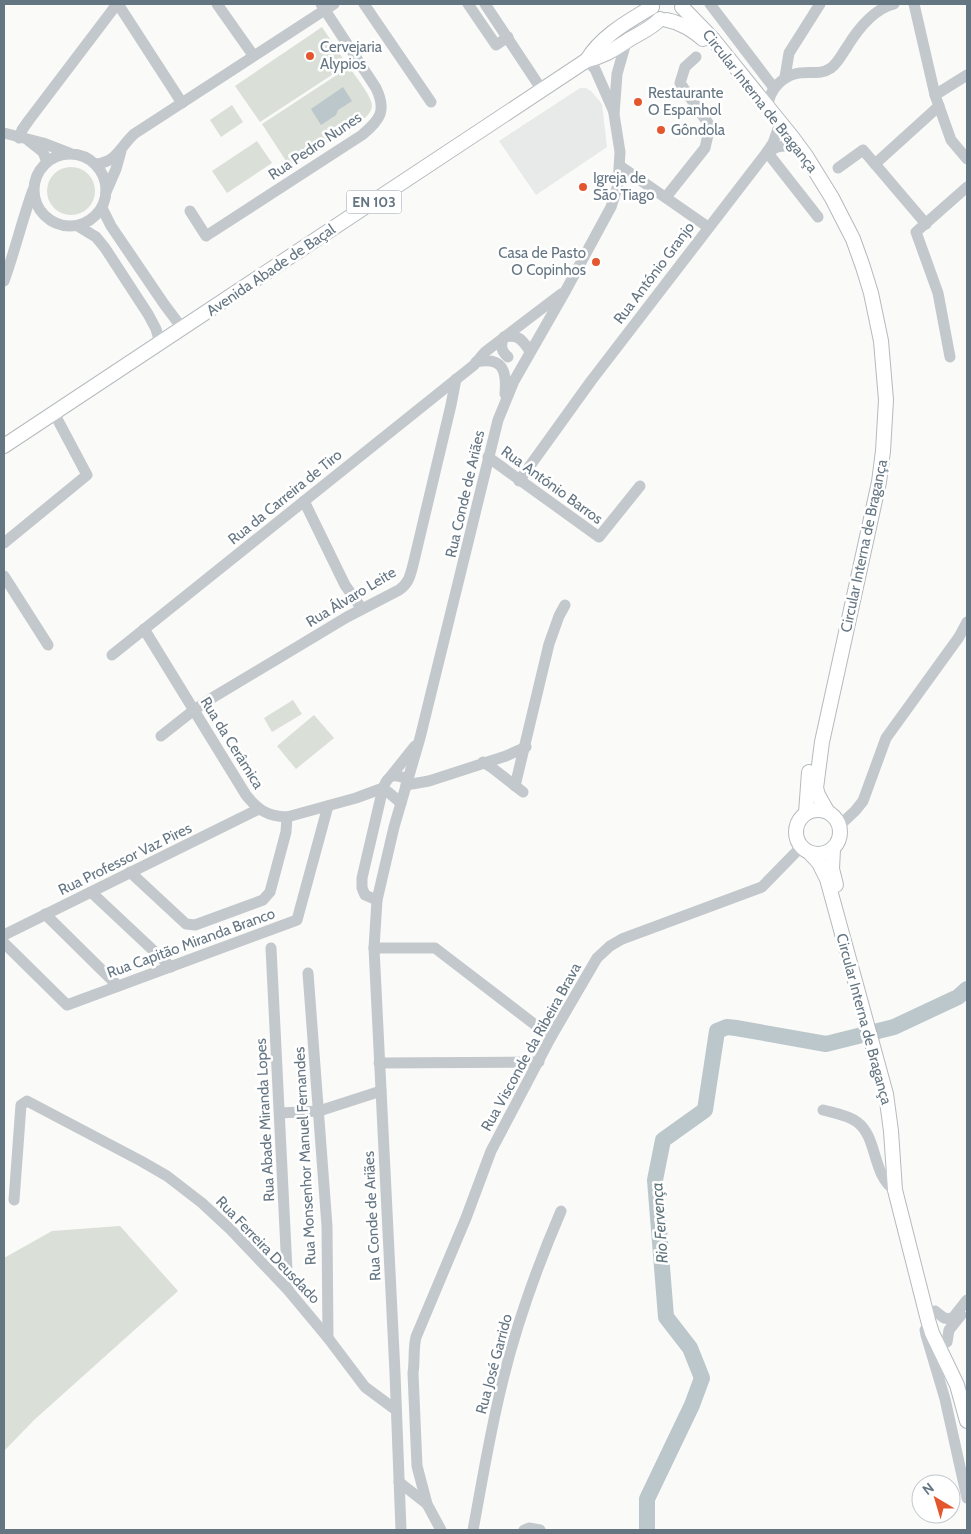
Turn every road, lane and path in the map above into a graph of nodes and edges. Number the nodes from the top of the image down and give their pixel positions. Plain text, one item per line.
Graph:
1 (117, 4) edge
2 (217, 4) edge
3 (364, 4) edge
4 (468, 4) edge
5 (485, 4) edge
6 (710, 4) edge
7 (820, 4) edge
8 (894, 4) edge
9 (914, 4) edge
10 (326, 6) edge
11 (682, 6) edge
12 (658, 12) edge
13 (508, 37) junction
14 (630, 39) junction
15 (253, 55) junction
16 (696, 57) dead end
17 (587, 60) junction
18 (967, 75) edge
19 (785, 77) junction
20 (774, 88) junction
21 (542, 90) junction
22 (754, 90) junction
23 (937, 100) junction
24 (182, 102) junction
25 (431, 102) dead end
26 (768, 108) junction
27 (614, 114) junction
28 (778, 129) junction
29 (4, 133) edge
30 (24, 139) junction
31 (790, 145) junction
32 (122, 149) junction
33 (767, 152) junction
34 (70, 154) junction
35 (967, 159) edge
36 (47, 162) junction
37 (96, 164) junction
38 (875, 164) junction
39 (620, 166) junction
40 (838, 168) dead end
41 (967, 187) edge
42 (34, 189) junction
43 (106, 193) junction
44 (666, 198) junction
45 (102, 208) junction
46 (190, 211) dead end
47 (43, 215) junction
48 (818, 217) dead end
49 (926, 224) junction
50 (78, 226) junction
51 (708, 227) junction
52 (15, 249) junction
53 (4, 282) edge
54 (566, 290) junction
55 (182, 328) junction
56 (504, 337) junction
57 (160, 343) junction
58 (528, 355) junction
59 (508, 357) junction
60 (950, 357) dead end
61 (482, 361) junction
62 (456, 379) junction
63 (505, 399) junction
64 (54, 413) junction
65 (4, 446) edge
66 (488, 457) junction
67 (519, 480) junction
68 (640, 486) dead end
69 (304, 501) junction
70 (4, 542) edge
71 (4, 576) edge
72 (565, 605) dead end
73 (362, 608) junction
74 (967, 622) edge
75 (144, 629) junction
76 (48, 645) dead end
77 (112, 655) dead end
78 (194, 710) junction
79 (161, 736) dead end
80 (420, 738) junction
81 (526, 747) junction
82 (483, 762) junction
83 (391, 776) junction
84 (406, 784) junction
85 (386, 790) junction
86 (400, 803) junction
87 (328, 806) junction
88 (259, 809) junction
89 (827, 811) junction
90 (806, 814) junction
91 (287, 818) junction
92 (840, 825) junction
93 (833, 849) junction
94 (805, 850) junction
95 (130, 872) junction
96 (91, 892) junction
97 (377, 900) junction
98 (45, 914) junction
99 (4, 935) edge
100 (4, 943) edge
101 (271, 948) dead end
102 (374, 948) junction
103 (171, 967) junction
104 (308, 974) dead end
105 (858, 980) junction
106 (118, 986) junction
107 (551, 1038) junction
108 (539, 1062) junction
109 (379, 1063) junction
110 (884, 1076) junction
111 (381, 1091) junction
112 (823, 1110) dead end
113 (319, 1111) junction
114 (280, 1113) junction
115 (895, 1190) junction
116 (14, 1200) dead end
117 (561, 1211) dead end
118 (288, 1290) junction
119 (966, 1302) edge
120 (932, 1317) junction
121 (328, 1338) junction
122 (947, 1342) junction
123 (413, 1349) junction
124 (394, 1352) junction
125 (395, 1373) junction
126 (413, 1373) junction
127 (967, 1390) edge
128 (396, 1410) junction
129 (967, 1421) edge
130 (398, 1465) junction
131 (417, 1466) junction
132 (399, 1482) junction
133 (967, 1498) edge
134 (427, 1504) junction
135 (401, 1530) edge
136 (441, 1530) edge
137 (473, 1530) edge
138 (524, 1530) edge
139 (540, 1530) edge

1 - 24 street
1 - 30 street
2 - 15 street
3 - 25 street
4 - 13 street
5 - 13 street
6 - 20 street
7 - 19 street
8 - 19 street
9 - 23 street
10 - 15 street
10 - 46 street, Rua Pedro Nunes
11 - 12 main road, Avenida Abade de Baçal / EN 103
11 - 22 main road, Circular Interna de Bragança
12 - 14 main road, Avenida Abade de Baçal / EN 103
12 - 17 main road, Avenida Abade de Baçal / EN 103
12 - 28 main road, Circular Interna de Bragança
13 - 21 street
14 - 17 main road, Avenida Abade de Baçal / EN 103
14 - 27 street, Rua Conde de Ariães
15 - 24 street
16 - 44 street
17 - 21 main road, Avenida Abade de Baçal / EN 103
17 - 27 street, Rua Conde de Ariães
18 - 23 street
19 - 20 street
20 - 22 street
20 - 26 street
21 - 55 main road, Avenida Abade de Baçal / EN 103
22 - 26 main road, Circular Interna de Bragança
23 - 35 street
23 - 38 street
24 - 32 street
26 - 89 main road, Circular Interna de Bragança
27 - 39 street, Rua Conde de Ariães
28 - 31 main road, Circular Interna de Bragança
28 - 33 street, Rua António Granjo
29 - 30 street
30 - 34 street
30 - 36 street
31 - 33 street
31 - 90 main road, Circular Interna de Bragança
32 - 37 street
32 - 43 street
33 - 48 street
33 - 51 street, Rua António Granjo
34 - 36 street
34 - 37 street
36 - 42 street
37 - 43 street
38 - 40 street
38 - 49 street
39 - 44 street
39 - 54 street, Rua Conde de Ariães
41 - 49 street
42 - 47 street
42 - 52 street
43 - 45 street
44 - 51 street
45 - 50 street
45 - 55 street
47 - 50 street
47 - 52 street
49 - 60 street
50 - 57 street
51 - 67 street, Rua António Granjo
52 - 53 street
54 - 56 street, Rua da Carreira de Tiro
54 - 58 street, Rua Conde de Ariães
55 - 57 main road, Avenida Abade de Baçal / EN 103
56 - 58 street
56 - 59 street
56 - 61 street, Rua da Carreira de Tiro
57 - 64 main road, Avenida Abade de Baçal / EN 103
58 - 59 street
58 - 63 street, Rua Conde de Ariães
59 - 61 street
61 - 62 street, Rua da Carreira de Tiro
61 - 63 street
62 - 69 street, Rua da Carreira de Tiro
62 - 73 street, Rua Álvaro Leite
63 - 66 street, Rua Conde de Ariães
64 - 65 main road, Avenida Abade de Baçal / EN 103
64 - 70 street
66 - 67 street, Rua António Barros
66 - 80 street, Rua Conde de Ariães
67 - 68 street, Rua António Barros
69 - 73 street
69 - 75 street, Rua da Carreira de Tiro
71 - 76 street
72 - 81 street
73 - 78 street, Rua Álvaro Leite
74 - 92 street
75 - 77 street, Rua da Carreira de Tiro
75 - 78 street, Rua da Cerâmica
78 - 79 street, Rua Álvaro Leite
78 - 88 street, Rua da Cerâmica
80 - 83 street
80 - 84 street, Rua Conde de Ariães
81 - 82 street
81 - 82 street
82 - 84 street
83 - 84 street
83 - 85 street
84 - 85 street
84 - 86 street, Rua Conde de Ariães
85 - 86 street
85 - 87 street
85 - 97 street
86 - 97 street, Rua Conde de Ariães
87 - 91 street
87 - 103 street, Rua Capitão Miranda Branco
88 - 91 street, Rua da Cerâmica
88 - 95 street, Rua Professor Vaz Pires
89 - 90 main road
89 - 92 main road
90 - 94 main road
91 - 95 street
92 - 93 main road
93 - 94 main road
93 - 105 main road, Circular Interna de Bragança
94 - 105 main road, Circular Interna de Bragança
94 - 107 street, Rua Visconde da Ribeira Brava
95 - 96 street, Rua Professor Vaz Pires
96 - 98 street, Rua Professor Vaz Pires
96 - 103 street
97 - 102 street, Rua Conde de Ariães
98 - 99 street, Rua Professor Vaz Pires
98 - 106 street
100 - 106 street, Rua Capitão Miranda Branco
101 - 114 street, Rua Abade Miranda Lopes
102 - 107 street
102 - 109 street, Rua Conde de Ariães
103 - 106 street, Rua Capitão Miranda Branco
104 - 113 street, Rua Monsenhor Manuel Fernandes
105 - 110 main road, Circular Interna de Bragança
107 - 108 street, Rua Visconde da Ribeira Brava
108 - 109 street
108 - 123 street, Rua Visconde da Ribeira Brava
109 - 111 street, Rua Conde de Ariães
110 - 115 main road, Circular Interna de Bragança
110 - 120 main road, Circular Interna de Bragança
111 - 113 street
111 - 124 street, Rua Conde de Ariães
112 - 115 street
113 - 114 street
113 - 121 street, Rua Monsenhor Manuel Fernandes
114 - 118 street, Rua Abade Miranda Lopes
115 - 120 main road, Circular Interna de Bragança
116 - 118 street, Rua Ferreira Deusdado
117 - 137 street, Rua José Garrido
118 - 121 street, Rua Ferreira Deusdado
119 - 120 street
119 - 122 street
120 - 122 main road, Circular Interna de Bragança
120 - 129 main road, Circular Interna de Bragança
120 - 133 street
121 - 128 street, Rua Ferreira Deusdado
122 - 127 main road, Circular Interna de Bragança
123 - 124 street
123 - 126 street, Rua Visconde da Ribeira Brava
124 - 125 street, Rua Conde de Ariães
125 - 126 street
125 - 128 street, Rua Conde de Ariães
126 - 131 street, Rua Visconde da Ribeira Brava
128 - 130 street, Rua Conde de Ariães
130 - 131 street
130 - 132 street, Rua Conde de Ariães
131 - 134 street, Rua Visconde da Ribeira Brava
132 - 134 street
132 - 135 street, Rua Conde de Ariães
134 - 136 street, Rua Visconde da Ribeira Brava
138 - 139 street

